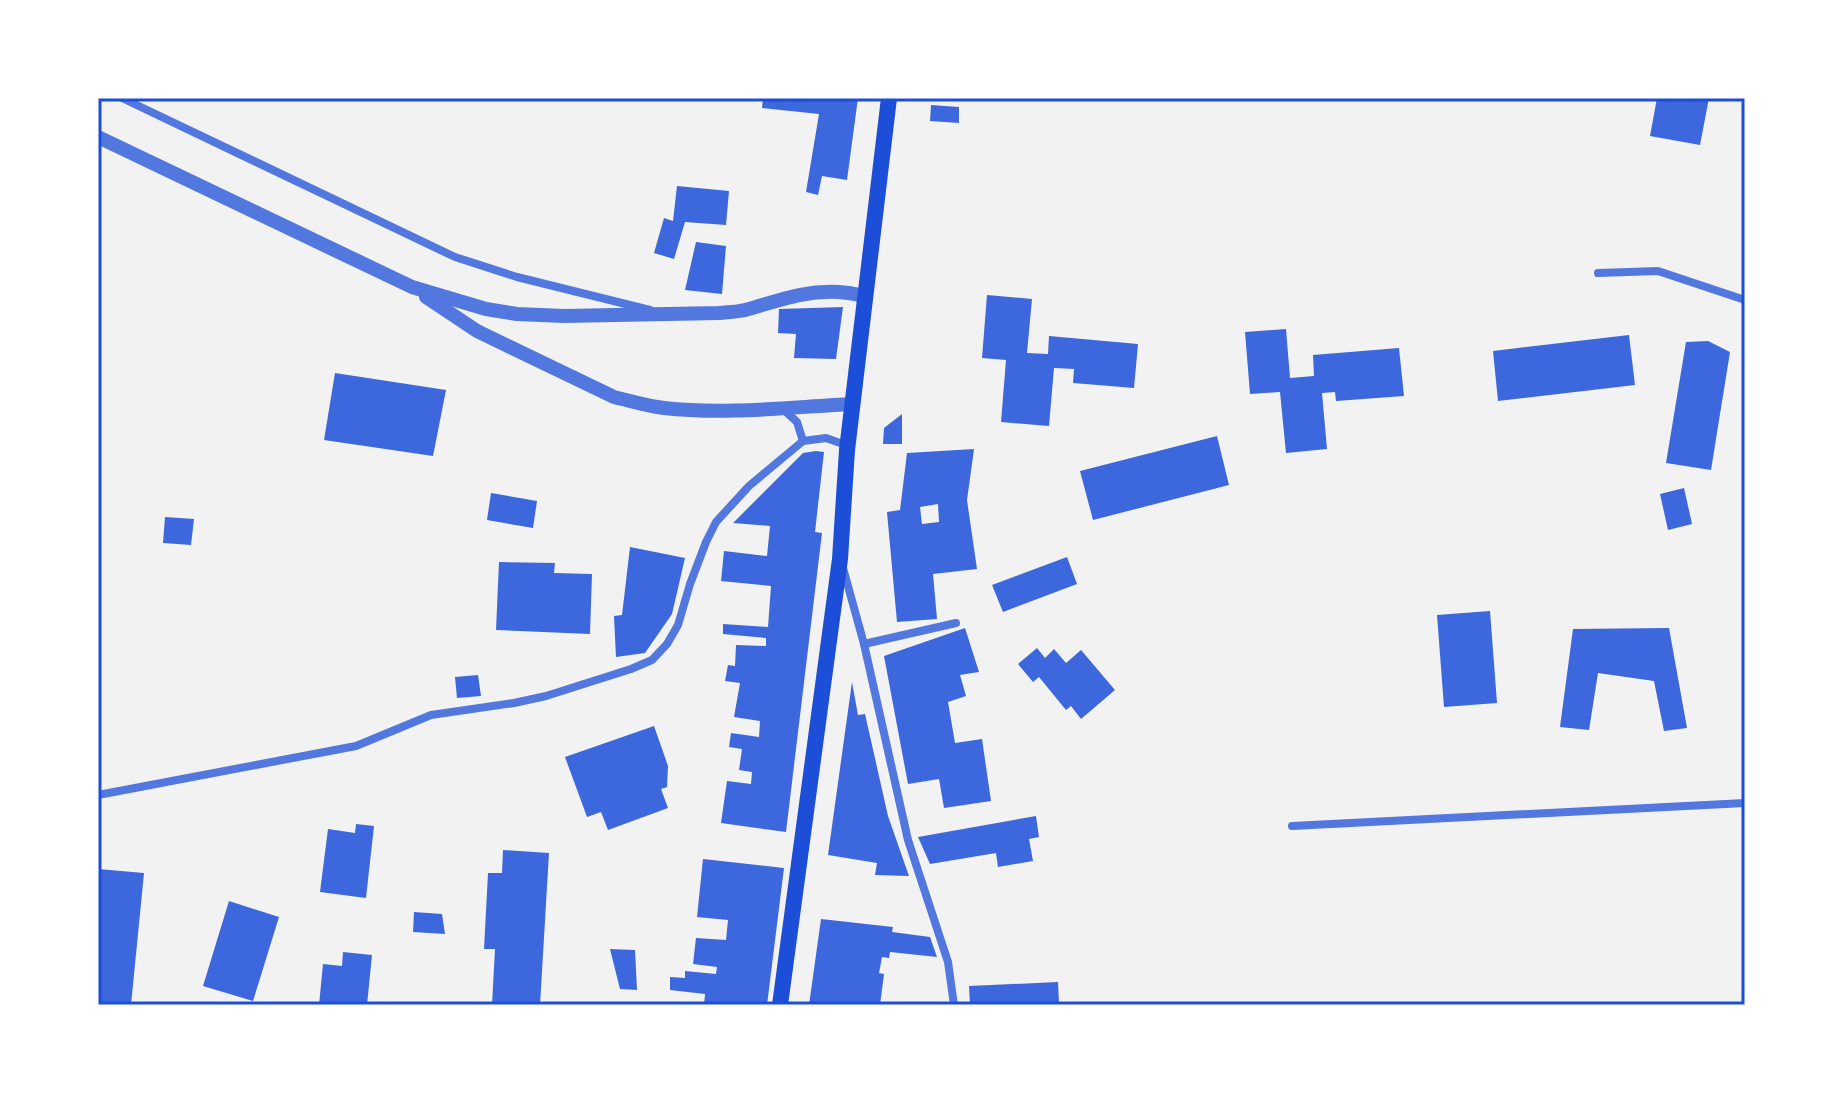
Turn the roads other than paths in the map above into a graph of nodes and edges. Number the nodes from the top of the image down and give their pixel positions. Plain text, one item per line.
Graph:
1 (122, 98) edge
2 (889, 98) edge
3 (98, 137) edge
4 (1598, 273) dead end
5 (412, 287) junction
6 (864, 297) junction
7 (1745, 300) edge
8 (670, 315) junction
9 (853, 404) junction
10 (783, 409) junction
11 (803, 441) junction
12 (847, 450) junction
13 (840, 559) junction
14 (956, 623) dead end
15 (864, 644) junction
16 (98, 795) edge
17 (1745, 803) edge
18 (1292, 826) dead end
19 (780, 1005) edge
20 (954, 1005) edge

1 - 8 street
2 - 6 main road
3 - 5 street
4 - 7 street
5 - 8 street
5 - 10 street
6 - 8 street
6 - 9 main road
9 - 10 street
9 - 12 main road
10 - 11 street
11 - 12 street
11 - 16 street
12 - 13 main road
13 - 15 street
13 - 19 main road
14 - 15 street
15 - 20 street
17 - 18 street

